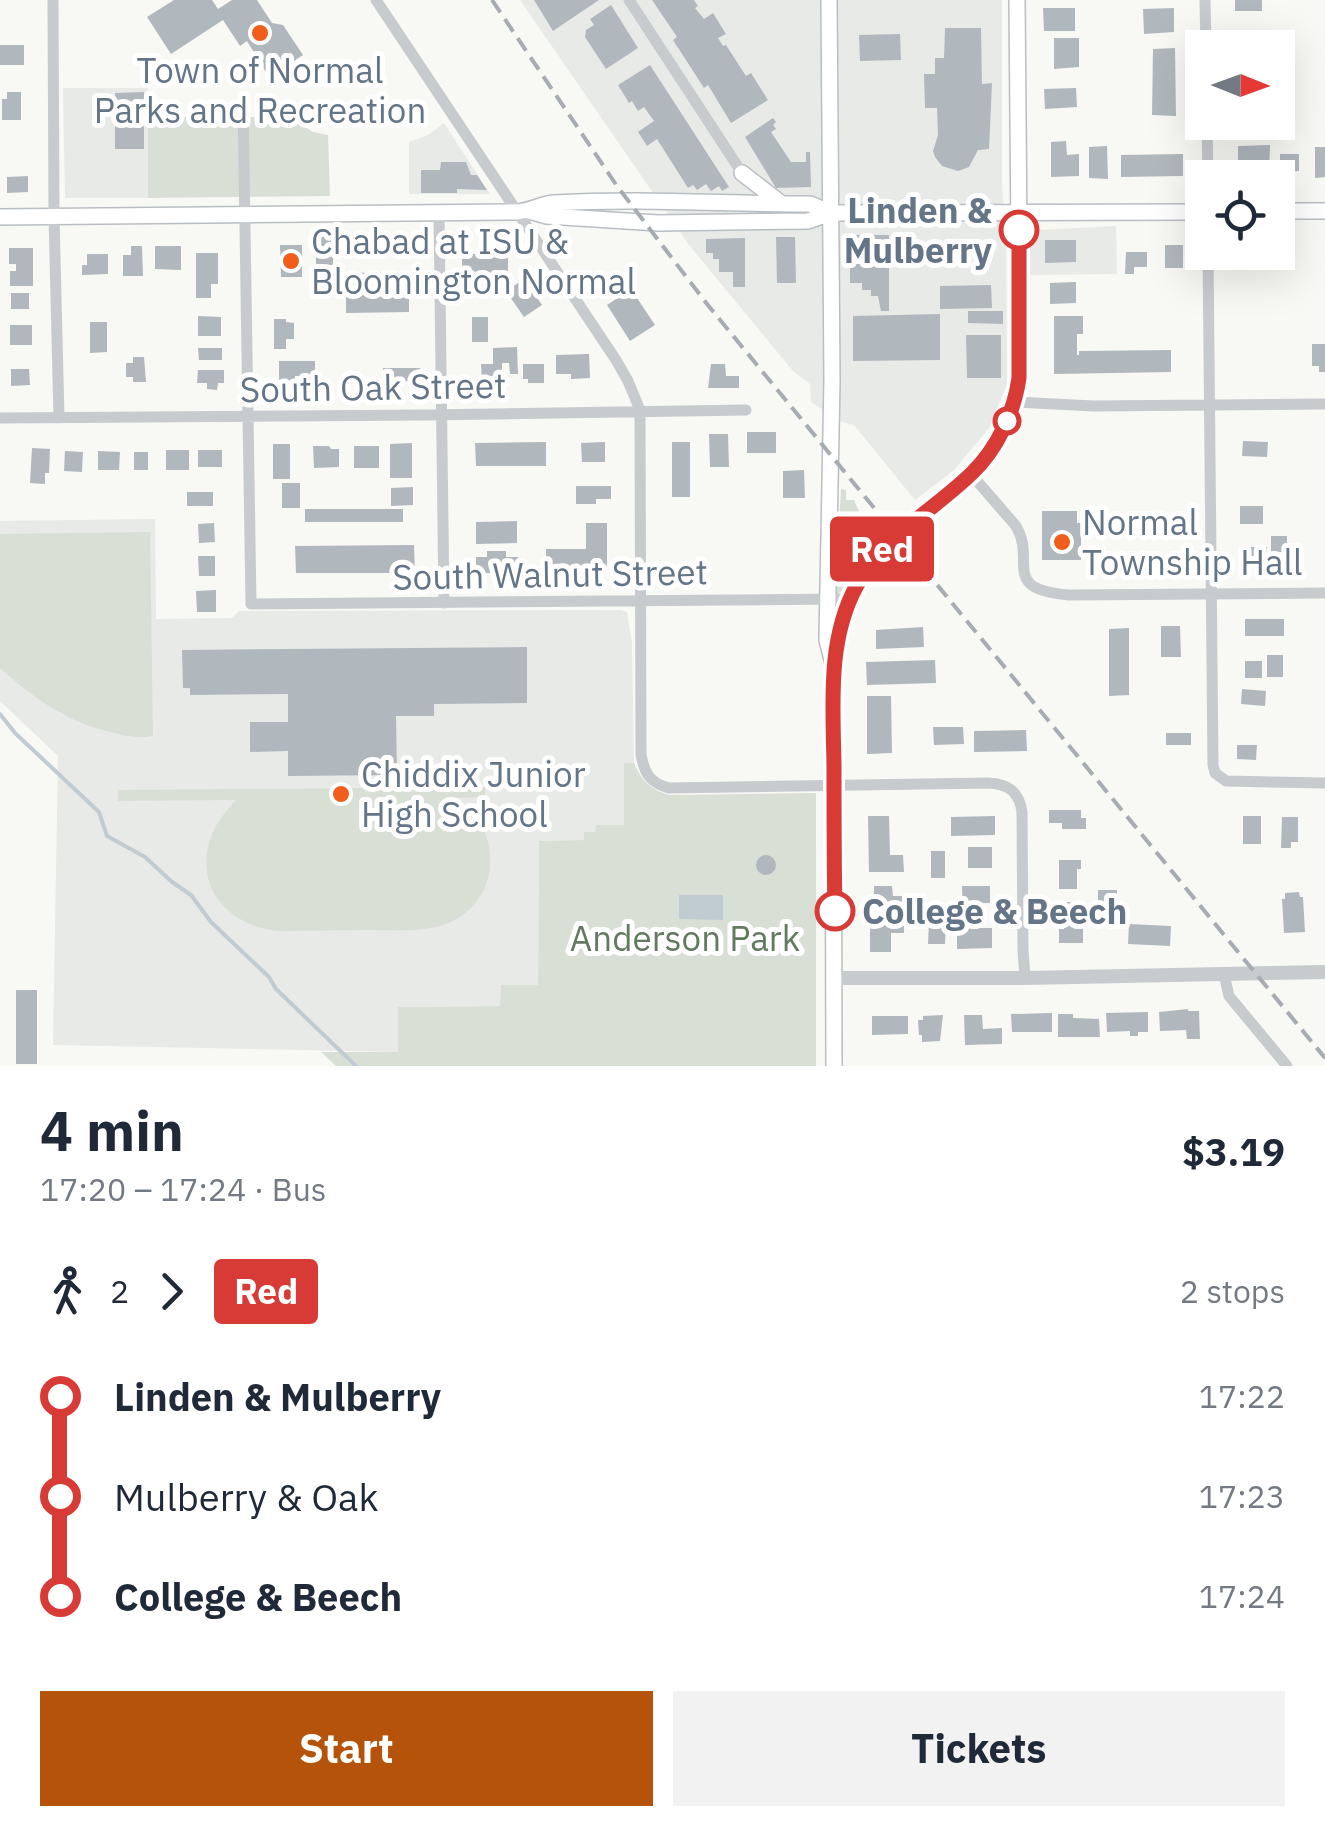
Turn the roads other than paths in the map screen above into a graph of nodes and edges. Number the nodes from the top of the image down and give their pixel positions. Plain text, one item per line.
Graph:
1 (54, 0) edge
2 (376, 0) edge
3 (629, 0) edge
4 (829, 0) edge
5 (1017, 0) edge
6 (1206, 0) edge
7 (1206, 30) edge
8 (243, 102) dead end
9 (742, 174) junction
10 (722, 204) junction
11 (782, 204) junction
12 (523, 211) junction
13 (1295, 211) edge
14 (1325, 211) edge
15 (1185, 212) edge
16 (439, 213) junction
17 (831, 213) junction
18 (1019, 213) junction
19 (244, 214) junction
20 (54, 216) junction
21 (0, 217) edge
22 (1208, 270) edge
23 (1014, 404) junction
24 (1325, 404) edge
25 (1210, 405) junction
26 (640, 410) junction
27 (746, 410) dead end
28 (442, 415) junction
29 (248, 416) junction
30 (0, 418) edge
31 (59, 418) junction
32 (972, 474) junction
33 (1325, 593) edge
34 (1210, 594) junction
35 (642, 600) junction
36 (827, 600) junction
37 (848, 602) junction
38 (444, 603) junction
39 (833, 664) junction
40 (1325, 783) edge
41 (834, 784) junction
42 (1325, 972) edge
43 (1224, 974) junction
44 (835, 978) junction
45 (1026, 978) junction
46 (834, 1066) edge
47 (1287, 1066) edge

1 - 20 street
2 - 12 street
3 - 9 street
4 - 17 main road
5 - 18 main road
6 - 7 street
8 - 19 street
9 - 10 main road
9 - 11 main road
10 - 11 main road
10 - 12 main road
11 - 17 main road
12 - 16 main road
12 - 17 main road
12 - 26 street
13 - 14 main road
15 - 18 main road
16 - 19 main road
16 - 28 street
17 - 18 main road
17 - 36 main road
18 - 23 main road
19 - 20 main road
19 - 29 street
20 - 21 main road
20 - 31 street
22 - 25 street
23 - 25 street
23 - 32 main road
24 - 25 street
25 - 34 street
26 - 27 street, South Oak Street
26 - 28 street, South Oak Street
26 - 35 street
28 - 29 street, South Oak Street
28 - 38 street
29 - 31 street, South Oak Street
29 - 38 street, South Walnut Street
30 - 31 street, South Oak Street
32 - 34 street
32 - 37 main road
33 - 34 street
34 - 40 street
35 - 36 street, South Walnut Street
35 - 38 street, South Walnut Street
35 - 41 street
36 - 37 street, South Walnut Street
36 - 39 main road
37 - 39 main road
39 - 41 main road
41 - 44 main road
41 - 45 street
42 - 43 street
43 - 45 street
43 - 47 street
44 - 45 street
44 - 46 main road

